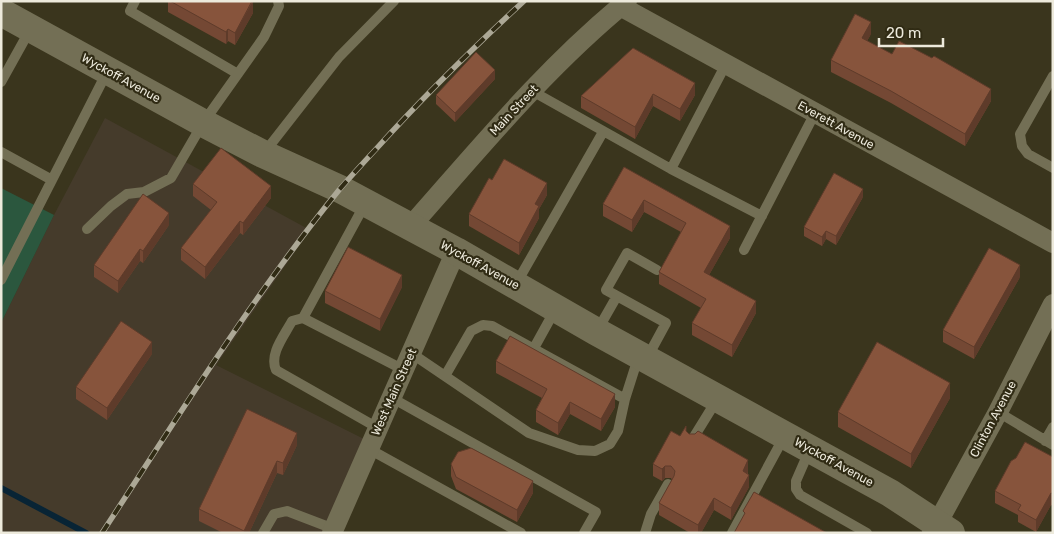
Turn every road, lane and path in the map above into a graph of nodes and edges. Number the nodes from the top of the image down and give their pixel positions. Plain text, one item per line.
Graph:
1 (5, 1) edge
2 (135, 1) edge
3 (278, 1) edge
4 (394, 1) edge
5 (623, 4) edge
6 (1, 5) edge
7 (1, 12) edge
8 (31, 28) junction
9 (726, 64) junction
10 (108, 71) junction
11 (238, 74) junction
12 (1053, 76) edge
13 (1, 82) edge
14 (532, 91) junction
15 (815, 113) junction
16 (204, 123) junction
17 (603, 132) junction
18 (1, 152) edge
19 (264, 154) junction
20 (1053, 168) edge
21 (671, 169) junction
22 (52, 180) junction
23 (366, 203) junction
24 (762, 216) junction
25 (410, 227) junction
26 (87, 229) dead end
27 (1053, 243) edge
28 (744, 250) dead end
29 (456, 251) junction
30 (657, 270) dead end
31 (1, 280) edge
32 (516, 285) junction
33 (617, 296) junction
34 (1053, 304) edge
35 (556, 308) junction
36 (303, 318) junction
37 (1047, 329) edge
38 (597, 332) junction
39 (534, 348) junction
40 (643, 357) junction
41 (407, 362) junction
42 (445, 376) junction
43 (718, 397) junction
44 (392, 398) junction
45 (625, 399) junction
46 (998, 412) junction
47 (1053, 427) edge
48 (378, 428) junction
49 (785, 435) junction
50 (692, 440) edge
51 (1049, 443) edge
52 (810, 448) junction
53 (369, 449) junction
54 (668, 484) edge
55 (940, 530) edge
56 (333, 531) edge
57 (264, 533) edge
58 (521, 533) edge
59 (584, 533) edge
60 (645, 533) edge
61 (732, 533) edge
62 (867, 533) edge

1 - 6 street
2 - 11 lane
3 - 11 lane
4 - 19 lane
5 - 9 street, Everett Avenue
5 - 14 street, Main Street
7 - 8 main road, Wyckoff Avenue
8 - 10 main road, Wyckoff Avenue
8 - 13 lane
9 - 15 street, Everett Avenue
9 - 21 lane
10 - 16 main road, Wyckoff Avenue
10 - 22 lane
11 - 16 lane
12 - 20 lane
14 - 17 lane
14 - 25 street, Main Street
15 - 24 lane
15 - 27 street, Everett Avenue
16 - 19 main road, Wyckoff Avenue
16 - 26 lane
17 - 21 lane
17 - 32 lane
18 - 22 lane
19 - 23 main road, Wyckoff Avenue
21 - 24 lane
22 - 31 lane
23 - 25 main road, Wyckoff Avenue
23 - 36 lane
24 - 28 lane
25 - 29 main road, Wyckoff Avenue
29 - 32 main road, Wyckoff Avenue
29 - 41 street, West Main Street
30 - 33 lane
32 - 35 main road, Wyckoff Avenue
33 - 38 lane
33 - 40 lane
34 - 37 street, Clinton Avenue
35 - 38 main road, Wyckoff Avenue
35 - 39 lane
36 - 41 lane
36 - 48 lane
37 - 46 street, Clinton Avenue
38 - 40 main road, Wyckoff Avenue
39 - 42 lane
39 - 45 lane
40 - 43 main road, Wyckoff Avenue
40 - 45 lane
41 - 42 lane
41 - 44 street, West Main Street
42 - 45 lane
43 - 49 main road, Wyckoff Avenue
43 - 50 lane
44 - 48 street, West Main Street
44 - 59 lane
46 - 51 lane
46 - 55 street, Clinton Avenue
47 - 51 lane
48 - 53 street, West Main Street
49 - 52 main road, Wyckoff Avenue
49 - 61 lane
52 - 55 main road, Wyckoff Avenue
52 - 62 lane
53 - 56 street, West Main Street
53 - 58 lane
54 - 60 lane
56 - 57 lane

